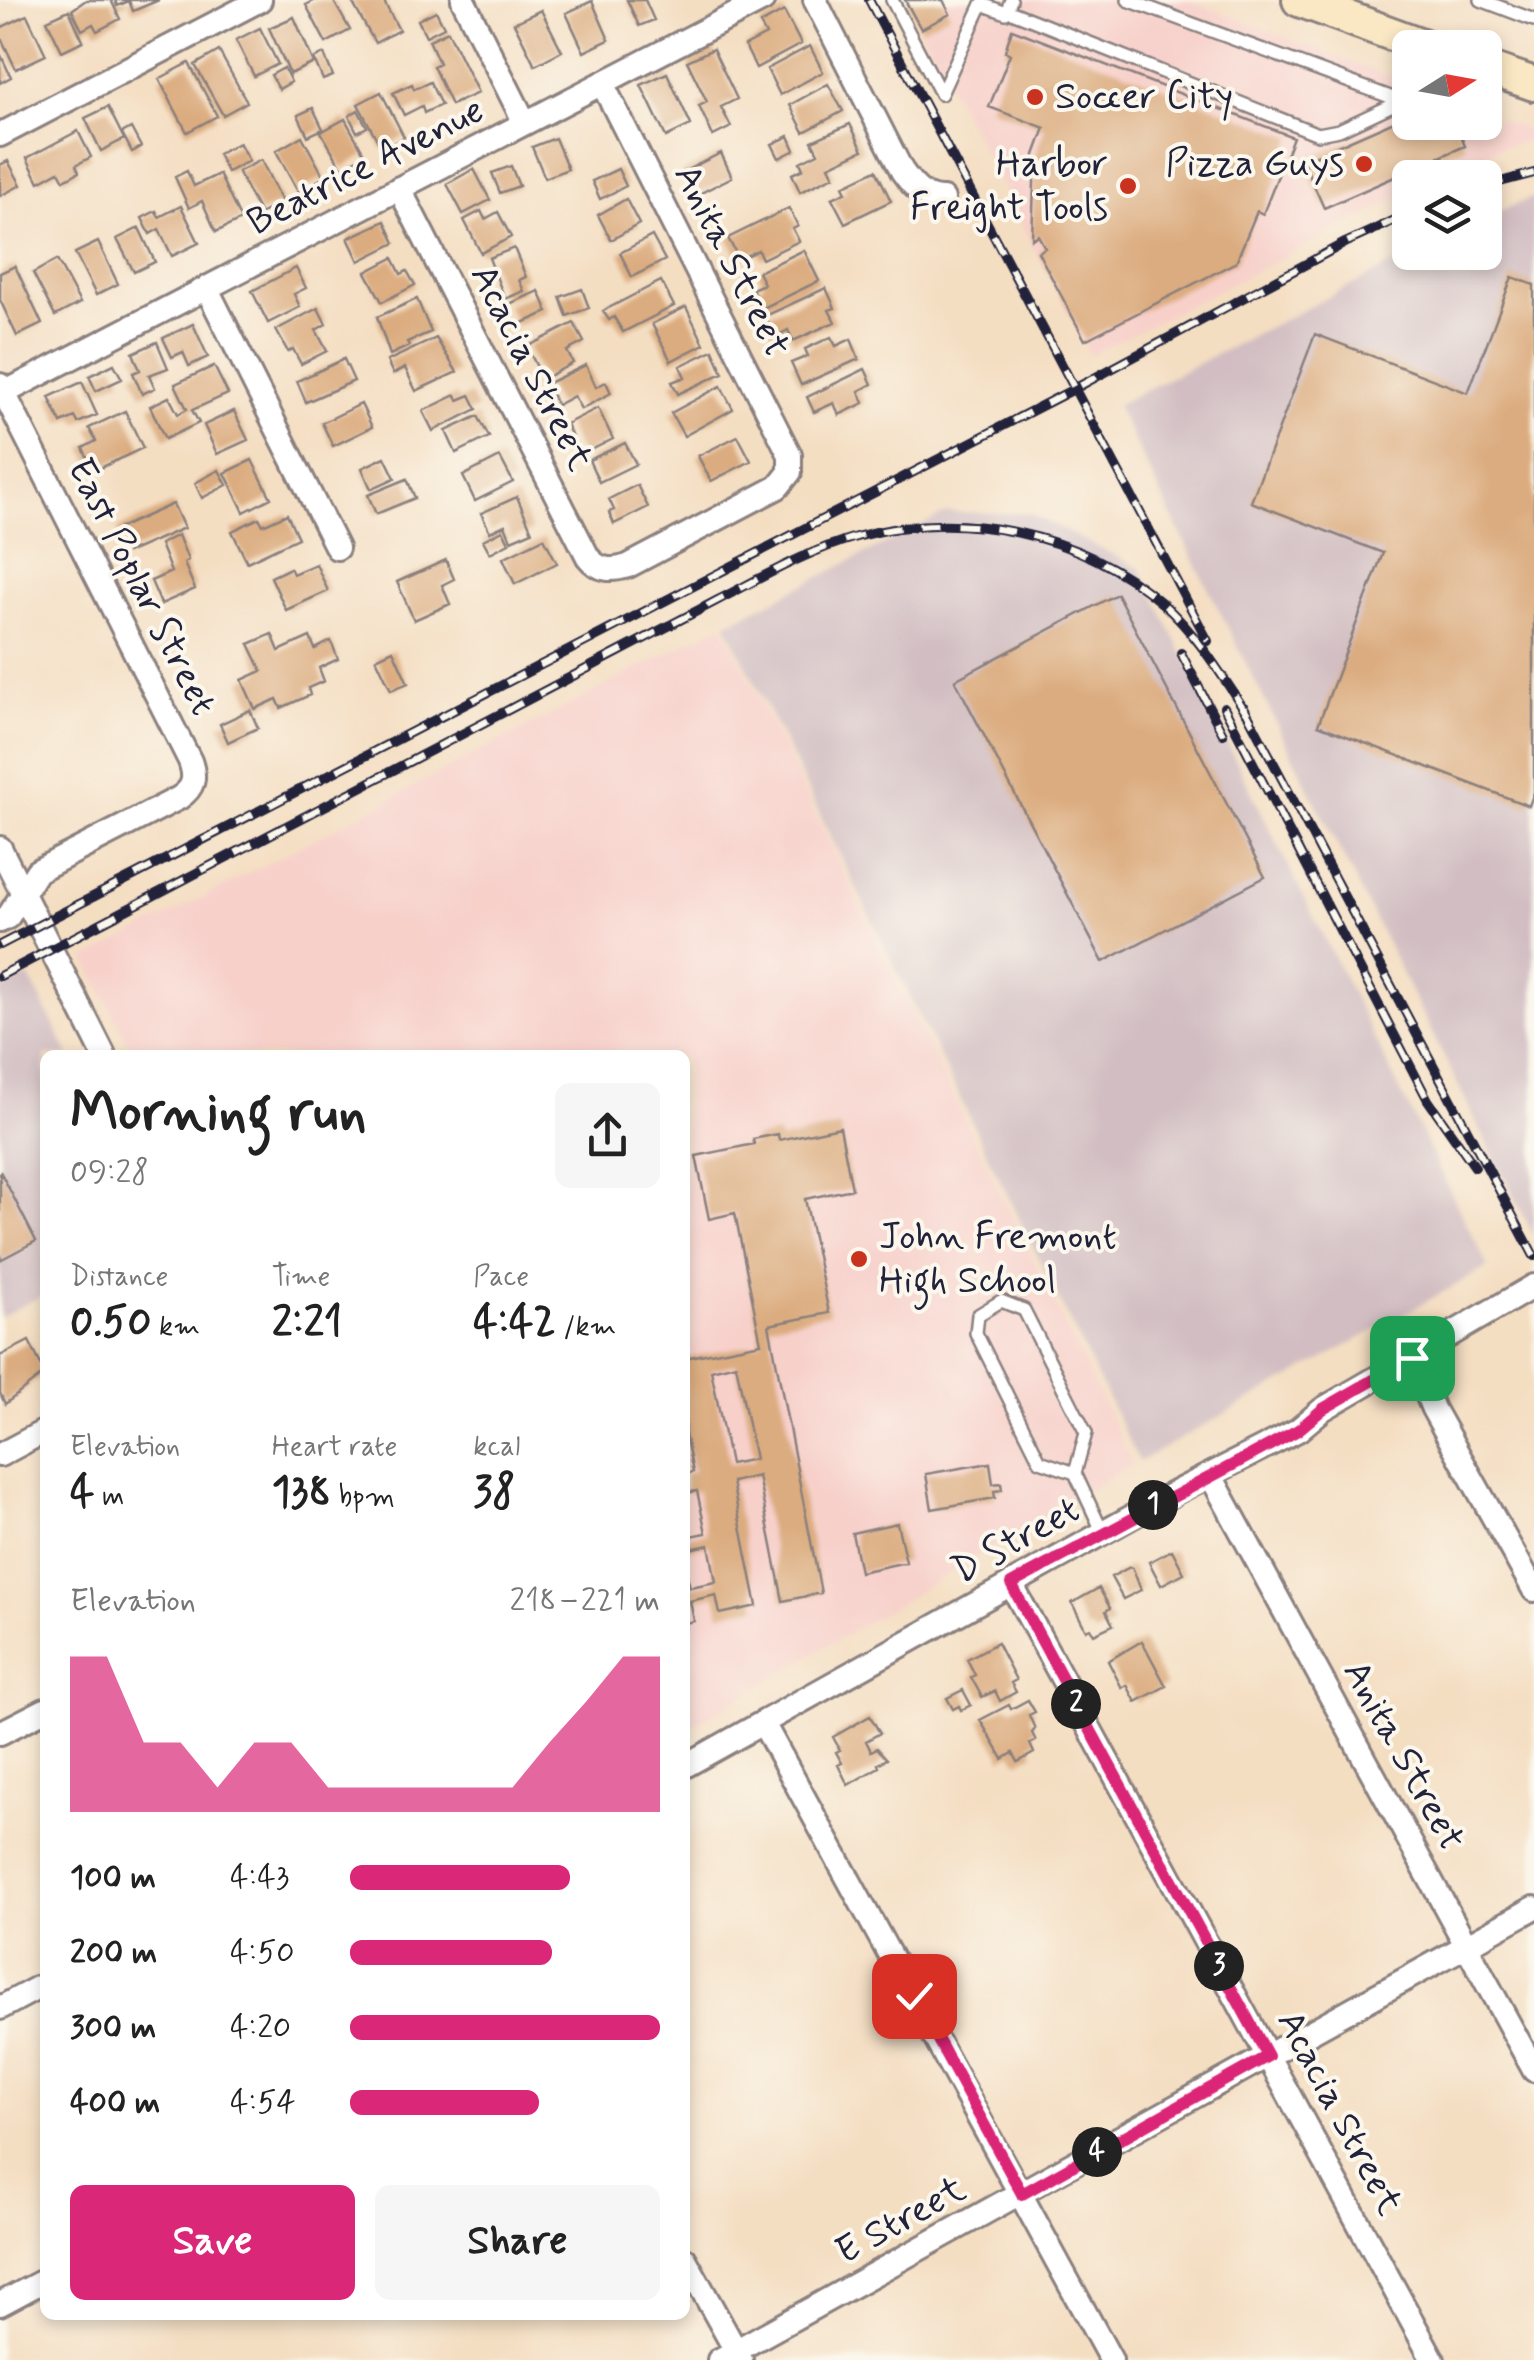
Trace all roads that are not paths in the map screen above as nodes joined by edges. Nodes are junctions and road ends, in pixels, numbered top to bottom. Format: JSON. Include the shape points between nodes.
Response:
{"nodes":[{"id":1,"x":260,"y":0,"type":"edge"},
{"id":2,"x":464,"y":0,"type":"edge"},
{"id":3,"x":763,"y":0,"type":"edge"},
{"id":4,"x":815,"y":0,"type":"edge"},
{"id":5,"x":892,"y":0,"type":"edge"},
{"id":6,"x":1128,"y":0,"type":"edge"},
{"id":7,"x":1300,"y":0,"type":"edge"},
{"id":8,"x":1481,"y":0,"type":"edge"},
{"id":9,"x":1009,"y":5,"type":"edge"},
{"id":10,"x":1534,"y":20,"type":"edge"},
{"id":11,"x":1392,"y":34,"type":"edge"},
{"id":12,"x":1502,"y":73,"type":"edge"},
{"id":13,"x":602,"y":83,"type":"junction"},
{"id":14,"x":1534,"y":84,"type":"edge"},
{"id":15,"x":1392,"y":98,"type":"edge"},
{"id":16,"x":1392,"y":105,"type":"edge"},
{"id":17,"x":526,"y":123,"type":"junction"},
{"id":18,"x":0,"y":135,"type":"edge"},
{"id":19,"x":399,"y":188,"type":"junction"},
{"id":20,"x":943,"y":199,"type":"dead end"},
{"id":21,"x":207,"y":289,"type":"junction"},
{"id":22,"x":1,"y":391,"type":"edge"},
{"id":23,"x":337,"y":548,"type":"dead end"},
{"id":24,"x":609,"y":570,"type":"joint"},
{"id":25,"x":0,"y":848,"type":"edge"},
{"id":26,"x":22,"y":894,"type":"junction"},
{"id":27,"x":0,"y":922,"type":"edge"},
{"id":28,"x":95,"y":1050,"type":"edge"},
{"id":29,"x":1534,"y":1286,"type":"edge"},
{"id":30,"x":1412,"y":1358,"type":"junction"},
{"id":31,"x":40,"y":1434,"type":"edge"},
{"id":32,"x":0,"y":1455,"type":"edge"},
{"id":33,"x":1074,"y":1472,"type":"junction"},
{"id":34,"x":1211,"y":1476,"type":"junction"},
{"id":35,"x":1102,"y":1533,"type":"junction"},
{"id":36,"x":1011,"y":1584,"type":"junction"},
{"id":37,"x":1534,"y":1590,"type":"edge"},
{"id":38,"x":40,"y":1713,"type":"edge"},
{"id":39,"x":763,"y":1723,"type":"junction"},
{"id":40,"x":0,"y":1734,"type":"edge"},
{"id":41,"x":690,"y":1763,"type":"edge"},
{"id":42,"x":1534,"y":1908,"type":"edge"},
{"id":43,"x":1466,"y":1945,"type":"junction"},
{"id":44,"x":40,"y":1987,"type":"edge"},
{"id":45,"x":0,"y":2008,"type":"edge"},
{"id":46,"x":1268,"y":2056,"type":"junction"},
{"id":47,"x":1534,"y":2070,"type":"edge"},
{"id":48,"x":1022,"y":2194,"type":"junction"},
{"id":49,"x":690,"y":2269,"type":"edge"},
{"id":50,"x":40,"y":2283,"type":"edge"},
{"id":51,"x":0,"y":2304,"type":"edge"},
{"id":52,"x":732,"y":2357,"type":"edge"},
{"id":53,"x":1111,"y":2360,"type":"edge"},
{"id":54,"x":1432,"y":2360,"type":"edge"}],
"edges":[{"from":1,"to":18,"type":"street"},
{"from":2,"to":17,"type":"street"},
{"from":3,"to":13,"type":"street","name":"Beatrice Avenue"},
{"from":4,"to":20,"type":"street","via":[[902,171],[921,192]]},
{"from":5,"to":9,"type":"lane","via":[[941,94],[982,4],[1006,13]]},
{"from":6,"to":15,"type":"lane"},
{"from":7,"to":11,"type":"main road"},
{"from":8,"to":10,"type":"lane"},
{"from":9,"to":16,"type":"lane","via":[[1318,134]]},
{"from":12,"to":14,"type":"main road"},
{"from":13,"to":17,"type":"street","name":"Beatrice Avenue"},
{"from":13,"to":24,"type":"street","name":"Anita Street","via":[[790,455],[790,472],[778,487]]},
{"from":17,"to":19,"type":"street","name":"Beatrice Avenue"},
{"from":19,"to":21,"type":"street","name":"Beatrice Avenue"},
{"from":19,"to":24,"type":"street","name":"Acacia Street","via":[[588,557]]},
{"from":21,"to":22,"type":"street","name":"Beatrice Avenue"},
{"from":21,"to":23,"type":"street"},
{"from":22,"to":26,"type":"street","name":"East Poplar Street","via":[[194,778],[189,791],[37,871]]},
{"from":25,"to":26,"type":"street"},
{"from":26,"to":27,"type":"street"},
{"from":26,"to":28,"type":"street"},
{"from":29,"to":30,"type":"street","name":"D Street"},
{"from":30,"to":34,"type":"street","name":"D Street"},
{"from":30,"to":37,"type":"street"},
{"from":31,"to":32,"type":"street"},
{"from":33,"to":33,"type":"lane","via":[[1086,1433],[1024,1310],[1002,1301],[978,1315],[976,1333],[1040,1461]]},
{"from":33,"to":35,"type":"lane"},
{"from":34,"to":35,"type":"street","name":"D Street"},
{"from":34,"to":43,"type":"street","name":"Anita Street"},
{"from":35,"to":36,"type":"street","name":"D Street"},
{"from":36,"to":39,"type":"street","name":"D Street"},
{"from":36,"to":46,"type":"street","name":"Acacia Street"},
{"from":38,"to":40,"type":"street"},
{"from":39,"to":41,"type":"street","name":"D Street"},
{"from":39,"to":48,"type":"street"},
{"from":42,"to":43,"type":"street","name":"E Street"},
{"from":43,"to":46,"type":"street","name":"E Street"},
{"from":43,"to":47,"type":"street","name":"Anita Street"},
{"from":44,"to":45,"type":"street"},
{"from":46,"to":48,"type":"street","name":"E Street"},
{"from":46,"to":54,"type":"street","name":"Acacia Street"},
{"from":48,"to":52,"type":"street","name":"E Street"},
{"from":48,"to":53,"type":"street"},
{"from":49,"to":52,"type":"street"},
{"from":50,"to":51,"type":"street"}]}
